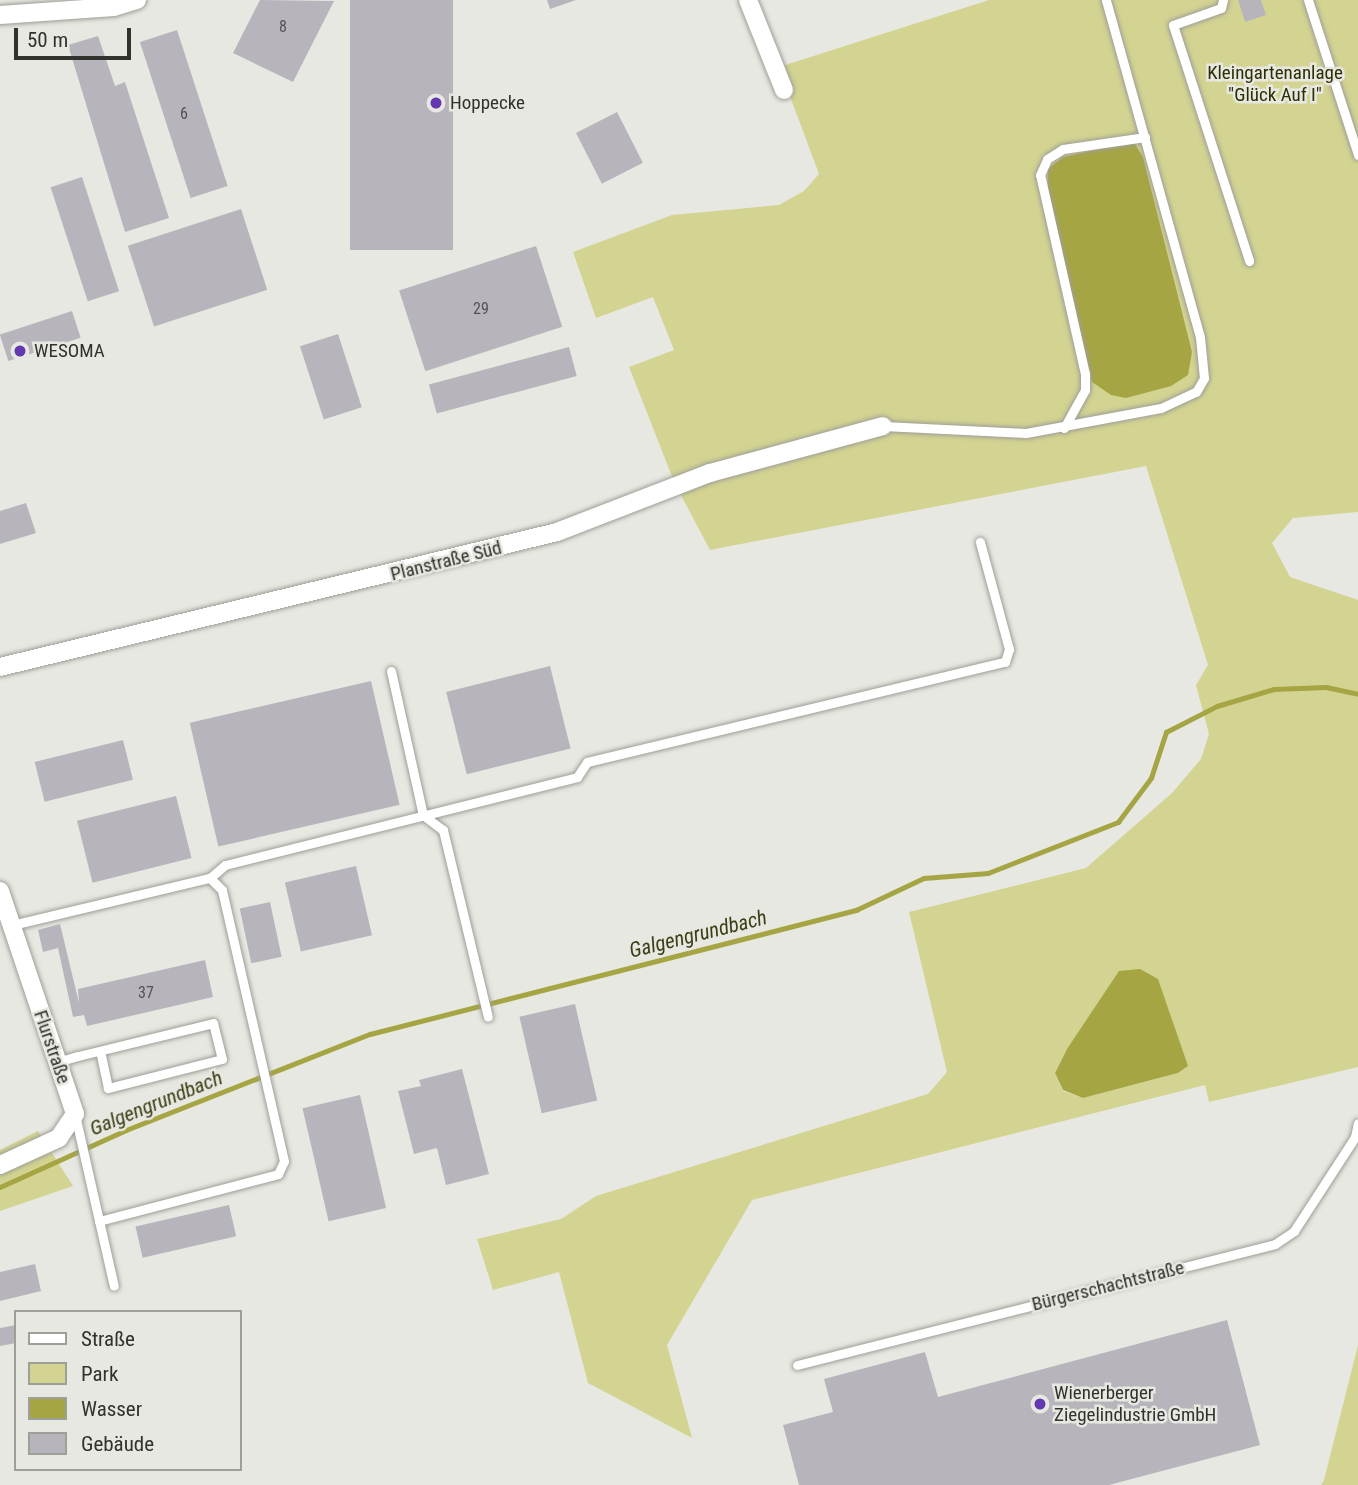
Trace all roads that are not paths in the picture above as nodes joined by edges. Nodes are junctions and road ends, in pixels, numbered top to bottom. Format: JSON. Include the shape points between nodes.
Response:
{"nodes":[{"id":1,"x":137,"y":0,"type":"edge"},
{"id":2,"x":748,"y":0,"type":"edge"},
{"id":3,"x":1105,"y":0,"type":"edge"},
{"id":4,"x":1223,"y":0,"type":"edge"},
{"id":5,"x":1308,"y":0,"type":"edge"},
{"id":6,"x":0,"y":15,"type":"edge"},
{"id":7,"x":784,"y":90,"type":"dead end"},
{"id":8,"x":1145,"y":137,"type":"junction"},
{"id":9,"x":1358,"y":155,"type":"edge"},
{"id":10,"x":1249,"y":261,"type":"dead end"},
{"id":11,"x":883,"y":426,"type":"joint"},
{"id":12,"x":1064,"y":428,"type":"junction"},
{"id":13,"x":980,"y":541,"type":"dead end"},
{"id":14,"x":0,"y":667,"type":"edge"},
{"id":15,"x":391,"y":671,"type":"dead end"},
{"id":16,"x":423,"y":816,"type":"junction"},
{"id":17,"x":210,"y":878,"type":"junction"},
{"id":18,"x":0,"y":891,"type":"edge"},
{"id":19,"x":12,"y":925,"type":"junction"},
{"id":20,"x":488,"y":1017,"type":"dead end"},
{"id":21,"x":100,"y":1051,"type":"junction"},
{"id":22,"x":57,"y":1062,"type":"junction"},
{"id":23,"x":75,"y":1114,"type":"junction"},
{"id":24,"x":1358,"y":1123,"type":"edge"},
{"id":25,"x":0,"y":1165,"type":"edge"},
{"id":26,"x":99,"y":1221,"type":"junction"},
{"id":27,"x":114,"y":1286,"type":"dead end"},
{"id":28,"x":797,"y":1366,"type":"dead end"}],
"edges":[{"from":1,"to":6,"type":"street","via":[[114,7]]},
{"from":2,"to":7,"type":"street"},
{"from":3,"to":8,"type":"lane"},
{"from":4,"to":10,"type":"lane","via":[[1221,8],[1173,24]]},
{"from":5,"to":9,"type":"lane"},
{"from":8,"to":12,"type":"lane","via":[[1063,149],[1047,159],[1040,175],[1085,374],[1085,390]]},
{"from":8,"to":12,"type":"lane","via":[[1199,337],[1204,378],[1182,401]]},
{"from":11,"to":12,"type":"lane","via":[[1026,433]]},
{"from":11,"to":14,"type":"street","name":"Planstraße Süd","via":[[710,473],[557,532]]},
{"from":13,"to":16,"type":"lane","via":[[1009,649],[1005,662],[587,762],[577,777]]},
{"from":15,"to":16,"type":"lane"},
{"from":16,"to":17,"type":"lane","via":[[225,865]]},
{"from":16,"to":20,"type":"lane","via":[[443,830]]},
{"from":17,"to":19,"type":"lane"},
{"from":17,"to":26,"type":"lane","via":[[222,890],[284,1161],[278,1174]]},
{"from":18,"to":19,"type":"street","name":"Flurstraße"},
{"from":19,"to":22,"type":"street","name":"Flurstraße"},
{"from":21,"to":21,"type":"lane","via":[[213,1023],[222,1059],[108,1088]]},
{"from":21,"to":22,"type":"lane"},
{"from":22,"to":23,"type":"street","name":"Flurstraße"},
{"from":23,"to":25,"type":"street","via":[[59,1138]]},
{"from":23,"to":26,"type":"lane"},
{"from":24,"to":28,"type":"lane","name":"Bürgerschachtstraße","via":[[1355,1137],[1294,1231],[1275,1244]]},
{"from":26,"to":27,"type":"lane"}]}
